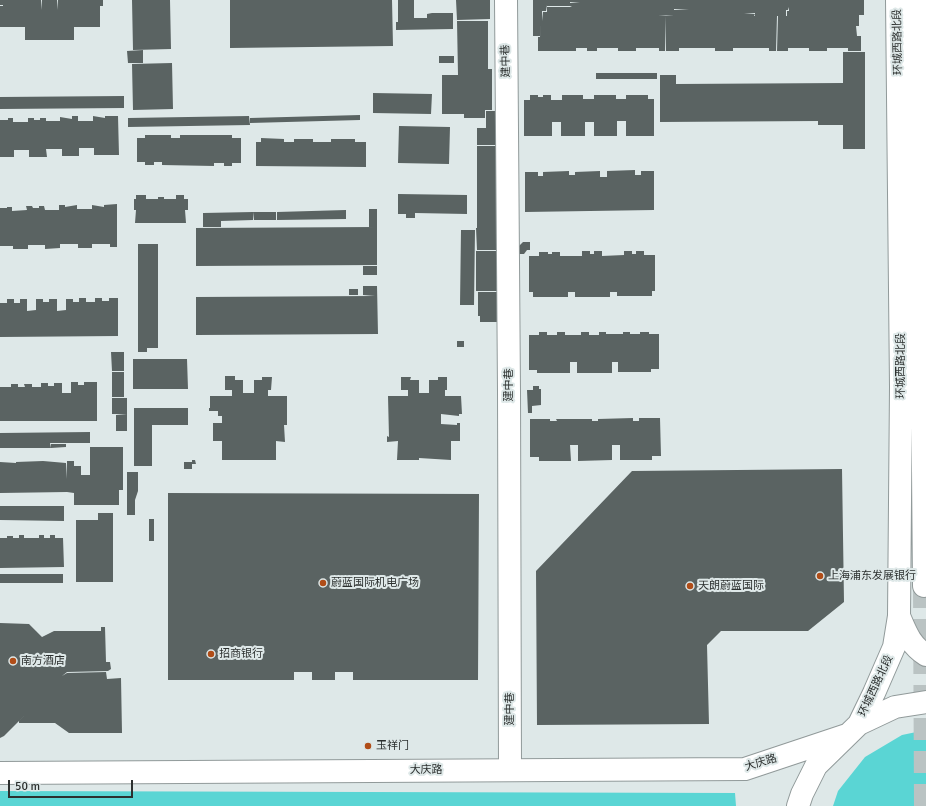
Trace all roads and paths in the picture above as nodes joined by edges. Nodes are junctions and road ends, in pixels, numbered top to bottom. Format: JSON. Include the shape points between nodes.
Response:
{"nodes":[{"id":1,"x":506,"y":0,"type":"edge"},
{"id":2,"x":897,"y":0,"type":"edge"},
{"id":3,"x":919,"y":0,"type":"edge"},
{"id":4,"x":924,"y":586,"type":"dead end"},
{"id":5,"x":899,"y":616,"type":"junction"},
{"id":6,"x":926,"y":655,"type":"edge"},
{"id":7,"x":926,"y":702,"type":"edge"},
{"id":8,"x":853,"y":729,"type":"junction"},
{"id":9,"x":510,"y":770,"type":"junction"},
{"id":10,"x":0,"y":773,"type":"edge"},
{"id":11,"x":798,"y":806,"type":"edge"}],
"edges":[{"from":1,"to":9,"type":"main road","name":"建中巷"},
{"from":2,"to":5,"type":"main road","name":"环城西路北段","via":[[901,379]]},
{"from":3,"to":4,"type":"main road","name":"环城西路北段"},
{"from":5,"to":6,"type":"main road","via":[[908,636],[917,649]]},
{"from":5,"to":8,"type":"main road","name":"环城西路北段","via":[[894,647],[874,693]]},
{"from":7,"to":8,"type":"main road","via":[[894,707]]},
{"from":8,"to":9,"type":"main road","name":"大庆路","via":[[745,769]]},
{"from":8,"to":11,"type":"main road","via":[[816,766]]},
{"from":9,"to":10,"type":"main road","name":"大庆路"}]}
